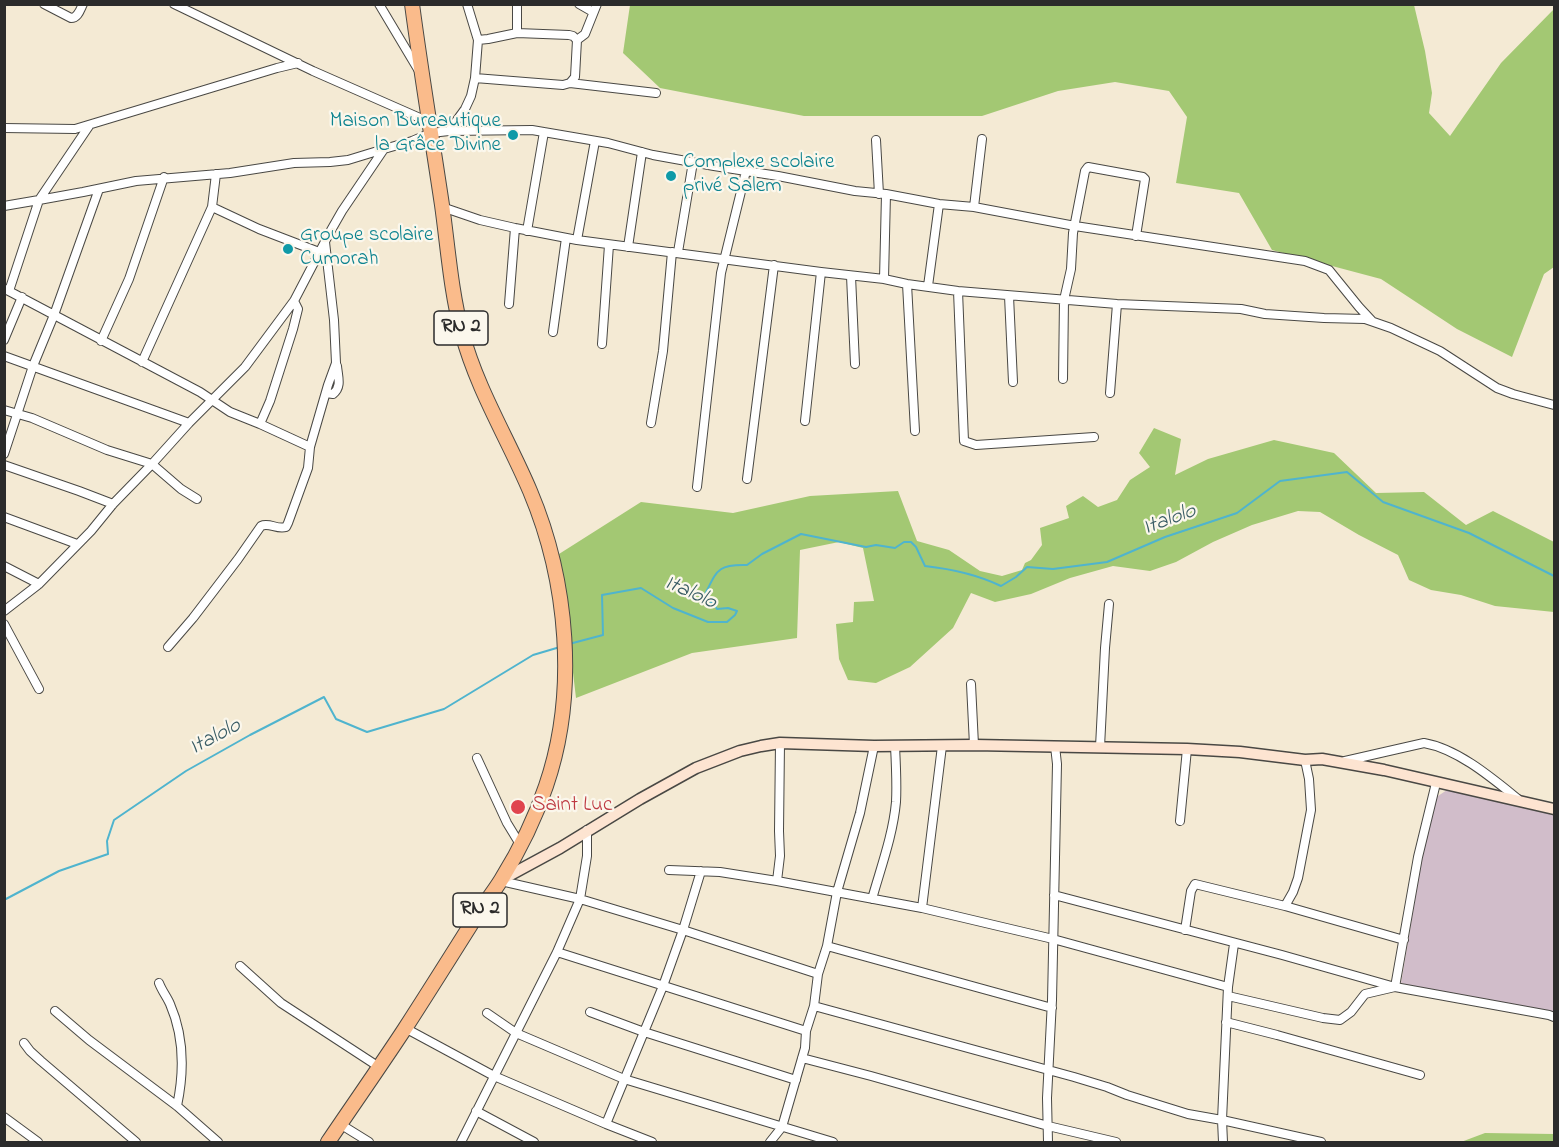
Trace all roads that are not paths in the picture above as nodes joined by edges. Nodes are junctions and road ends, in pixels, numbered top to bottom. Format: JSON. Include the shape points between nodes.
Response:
{"nodes":[{"id":1,"x":44,"y":4,"type":"edge"},
{"id":2,"x":83,"y":4,"type":"edge"},
{"id":3,"x":174,"y":4,"type":"edge"},
{"id":4,"x":379,"y":4,"type":"edge"},
{"id":5,"x":412,"y":4,"type":"edge"},
{"id":6,"x":467,"y":4,"type":"edge"},
{"id":7,"x":517,"y":4,"type":"edge"},
{"id":8,"x":579,"y":4,"type":"edge"},
{"id":9,"x":595,"y":8,"type":"edge"},
{"id":10,"x":517,"y":33,"type":"junction"},
{"id":11,"x":478,"y":40,"type":"junction"},
{"id":12,"x":577,"y":40,"type":"junction"},
{"id":13,"x":298,"y":63,"type":"junction"},
{"id":14,"x":422,"y":78,"type":"junction"},
{"id":15,"x":475,"y":78,"type":"junction"},
{"id":16,"x":570,"y":83,"type":"junction"},
{"id":17,"x":656,"y":93,"type":"dead end"},
{"id":18,"x":90,"y":126,"type":"junction"},
{"id":19,"x":430,"y":127,"type":"junction"},
{"id":20,"x":4,"y":128,"type":"edge"},
{"id":21,"x":449,"y":130,"type":"junction"},
{"id":22,"x":544,"y":132,"type":"junction"},
{"id":23,"x":982,"y":139,"type":"dead end"},
{"id":24,"x":876,"y":140,"type":"dead end"},
{"id":25,"x":595,"y":141,"type":"junction"},
{"id":26,"x":384,"y":149,"type":"junction"},
{"id":27,"x":642,"y":152,"type":"junction"},
{"id":28,"x":693,"y":162,"type":"junction"},
{"id":29,"x":746,"y":171,"type":"junction"},
{"id":30,"x":216,"y":174,"type":"junction"},
{"id":31,"x":164,"y":177,"type":"junction"},
{"id":32,"x":99,"y":189,"type":"junction"},
{"id":33,"x":882,"y":194,"type":"junction"},
{"id":34,"x":39,"y":200,"type":"junction"},
{"id":35,"x":939,"y":204,"type":"junction"},
{"id":36,"x":4,"y":206,"type":"edge"},
{"id":37,"x":212,"y":207,"type":"junction"},
{"id":38,"x":442,"y":207,"type":"junction"},
{"id":39,"x":974,"y":207,"type":"junction"},
{"id":40,"x":1074,"y":226,"type":"junction"},
{"id":41,"x":515,"y":228,"type":"junction"},
{"id":42,"x":527,"y":231,"type":"junction"},
{"id":43,"x":1136,"y":236,"type":"junction"},
{"id":44,"x":566,"y":238,"type":"junction"},
{"id":45,"x":325,"y":240,"type":"junction"},
{"id":46,"x":577,"y":240,"type":"junction"},
{"id":47,"x":609,"y":245,"type":"junction"},
{"id":48,"x":628,"y":247,"type":"junction"},
{"id":49,"x":319,"y":252,"type":"junction"},
{"id":50,"x":675,"y":252,"type":"junction"},
{"id":51,"x":724,"y":258,"type":"junction"},
{"id":52,"x":774,"y":265,"type":"junction"},
{"id":53,"x":821,"y":272,"type":"junction"},
{"id":54,"x":851,"y":276,"type":"junction"},
{"id":55,"x":884,"y":279,"type":"junction"},
{"id":56,"x":907,"y":284,"type":"junction"},
{"id":57,"x":928,"y":286,"type":"junction"},
{"id":58,"x":7,"y":290,"type":"edge"},
{"id":59,"x":958,"y":291,"type":"junction"},
{"id":60,"x":1009,"y":296,"type":"junction"},
{"id":61,"x":22,"y":297,"type":"junction"},
{"id":62,"x":1064,"y":300,"type":"junction"},
{"id":63,"x":294,"y":301,"type":"junction"},
{"id":64,"x":509,"y":304,"type":"dead end"},
{"id":65,"x":1117,"y":304,"type":"junction"},
{"id":66,"x":54,"y":315,"type":"junction"},
{"id":67,"x":1372,"y":321,"type":"junction"},
{"id":68,"x":553,"y":332,"type":"dead end"},
{"id":69,"x":4,"y":340,"type":"edge"},
{"id":70,"x":101,"y":341,"type":"junction"},
{"id":71,"x":602,"y":344,"type":"dead end"},
{"id":72,"x":4,"y":356,"type":"edge"},
{"id":73,"x":142,"y":362,"type":"junction"},
{"id":74,"x":855,"y":364,"type":"dead end"},
{"id":75,"x":33,"y":366,"type":"junction"},
{"id":76,"x":1063,"y":379,"type":"dead end"},
{"id":77,"x":1013,"y":382,"type":"dead end"},
{"id":78,"x":1110,"y":393,"type":"dead end"},
{"id":79,"x":211,"y":400,"type":"junction"},
{"id":80,"x":1554,"y":405,"type":"edge"},
{"id":81,"x":4,"y":410,"type":"edge"},
{"id":82,"x":18,"y":414,"type":"junction"},
{"id":83,"x":805,"y":421,"type":"dead end"},
{"id":84,"x":189,"y":423,"type":"junction"},
{"id":85,"x":651,"y":423,"type":"dead end"},
{"id":86,"x":260,"y":424,"type":"junction"},
{"id":87,"x":915,"y":431,"type":"dead end"},
{"id":88,"x":1094,"y":437,"type":"dead end"},
{"id":89,"x":310,"y":447,"type":"junction"},
{"id":90,"x":4,"y":454,"type":"edge"},
{"id":91,"x":152,"y":464,"type":"junction"},
{"id":92,"x":4,"y":465,"type":"edge"},
{"id":93,"x":747,"y":479,"type":"dead end"},
{"id":94,"x":697,"y":487,"type":"dead end"},
{"id":95,"x":197,"y":500,"type":"dead end"},
{"id":96,"x":113,"y":504,"type":"junction"},
{"id":97,"x":4,"y":517,"type":"edge"},
{"id":98,"x":77,"y":544,"type":"junction"},
{"id":99,"x":4,"y":566,"type":"edge"},
{"id":100,"x":39,"y":584,"type":"junction"},
{"id":101,"x":1109,"y":604,"type":"dead end"},
{"id":102,"x":4,"y":611,"type":"edge"},
{"id":103,"x":4,"y":624,"type":"edge"},
{"id":104,"x":168,"y":646,"type":"dead end"},
{"id":105,"x":971,"y":684,"type":"dead end"},
{"id":106,"x":39,"y":689,"type":"dead end"},
{"id":107,"x":780,"y":743,"type":"junction"},
{"id":108,"x":974,"y":745,"type":"junction"},
{"id":109,"x":874,"y":746,"type":"junction"},
{"id":110,"x":895,"y":746,"type":"junction"},
{"id":111,"x":942,"y":746,"type":"junction"},
{"id":112,"x":1055,"y":746,"type":"junction"},
{"id":113,"x":1100,"y":747,"type":"junction"},
{"id":114,"x":1187,"y":749,"type":"junction"},
{"id":115,"x":477,"y":758,"type":"dead end"},
{"id":116,"x":1305,"y":760,"type":"junction"},
{"id":117,"x":1341,"y":762,"type":"junction"},
{"id":118,"x":1436,"y":783,"type":"junction"},
{"id":119,"x":1522,"y":802,"type":"junction"},
{"id":120,"x":1554,"y":809,"type":"edge"},
{"id":121,"x":1180,"y":821,"type":"dead end"},
{"id":122,"x":587,"y":830,"type":"junction"},
{"id":123,"x":521,"y":846,"type":"junction"},
{"id":124,"x":669,"y":870,"type":"dead end"},
{"id":125,"x":701,"y":871,"type":"junction"},
{"id":126,"x":501,"y":880,"type":"junction"},
{"id":127,"x":777,"y":881,"type":"junction"},
{"id":128,"x":837,"y":892,"type":"junction"},
{"id":129,"x":1054,"y":895,"type":"junction"},
{"id":130,"x":580,"y":899,"type":"junction"},
{"id":131,"x":872,"y":899,"type":"junction"},
{"id":132,"x":1285,"y":906,"type":"junction"},
{"id":133,"x":922,"y":908,"type":"junction"},
{"id":134,"x":683,"y":930,"type":"junction"},
{"id":135,"x":1185,"y":930,"type":"junction"},
{"id":136,"x":1053,"y":939,"type":"junction"},
{"id":137,"x":1404,"y":940,"type":"junction"},
{"id":138,"x":1234,"y":944,"type":"junction"},
{"id":139,"x":827,"y":946,"type":"junction"},
{"id":140,"x":557,"y":952,"type":"junction"},
{"id":141,"x":240,"y":966,"type":"dead end"},
{"id":142,"x":818,"y":974,"type":"junction"},
{"id":143,"x":159,"y":983,"type":"dead end"},
{"id":144,"x":663,"y":986,"type":"junction"},
{"id":145,"x":1395,"y":987,"type":"junction"},
{"id":146,"x":1228,"y":991,"type":"junction"},
{"id":147,"x":814,"y":1005,"type":"junction"},
{"id":148,"x":1052,"y":1008,"type":"junction"},
{"id":149,"x":55,"y":1011,"type":"dead end"},
{"id":150,"x":590,"y":1012,"type":"dead end"},
{"id":151,"x":487,"y":1013,"type":"dead end"},
{"id":152,"x":1554,"y":1017,"type":"edge"},
{"id":153,"x":1226,"y":1022,"type":"junction"},
{"id":154,"x":405,"y":1028,"type":"junction"},
{"id":155,"x":806,"y":1031,"type":"junction"},
{"id":156,"x":644,"y":1032,"type":"junction"},
{"id":157,"x":516,"y":1033,"type":"junction"},
{"id":158,"x":24,"y":1043,"type":"dead end"},
{"id":159,"x":802,"y":1058,"type":"junction"},
{"id":160,"x":379,"y":1067,"type":"junction"},
{"id":161,"x":1048,"y":1070,"type":"junction"},
{"id":162,"x":1420,"y":1075,"type":"dead end"},
{"id":163,"x":494,"y":1076,"type":"junction"},
{"id":164,"x":624,"y":1079,"type":"junction"},
{"id":165,"x":796,"y":1080,"type":"junction"},
{"id":166,"x":177,"y":1106,"type":"junction"},
{"id":167,"x":476,"y":1111,"type":"junction"},
{"id":168,"x":4,"y":1117,"type":"edge"},
{"id":169,"x":1222,"y":1120,"type":"junction"},
{"id":170,"x":340,"y":1124,"type":"junction"},
{"id":171,"x":606,"y":1124,"type":"junction"},
{"id":172,"x":782,"y":1126,"type":"junction"},
{"id":173,"x":1048,"y":1126,"type":"junction"},
{"id":174,"x":38,"y":1143,"type":"edge"},
{"id":175,"x":136,"y":1143,"type":"edge"},
{"id":176,"x":218,"y":1143,"type":"edge"},
{"id":177,"x":328,"y":1143,"type":"edge"},
{"id":178,"x":369,"y":1143,"type":"edge"},
{"id":179,"x":460,"y":1143,"type":"edge"},
{"id":180,"x":534,"y":1143,"type":"edge"},
{"id":181,"x":652,"y":1143,"type":"edge"},
{"id":182,"x":770,"y":1143,"type":"edge"},
{"id":183,"x":833,"y":1143,"type":"edge"},
{"id":184,"x":1048,"y":1143,"type":"edge"},
{"id":185,"x":1116,"y":1143,"type":"edge"},
{"id":186,"x":1223,"y":1143,"type":"edge"},
{"id":187,"x":1321,"y":1143,"type":"edge"}],
"edges":[{"from":1,"to":2,"type":"street","via":[[71,18],[77,16]]},
{"from":3,"to":13,"type":"street"},
{"from":4,"to":14,"type":"street"},
{"from":5,"to":14,"type":"highway","number":"RN 2"},
{"from":6,"to":11,"type":"street"},
{"from":7,"to":10,"type":"street"},
{"from":8,"to":9,"type":"street"},
{"from":9,"to":12,"type":"street","via":[[585,34]]},
{"from":10,"to":11,"type":"street"},
{"from":10,"to":12,"type":"street","via":[[569,35]]},
{"from":11,"to":15,"type":"street"},
{"from":12,"to":16,"type":"street","via":[[575,77]]},
{"from":13,"to":18,"type":"street"},
{"from":13,"to":19,"type":"street"},
{"from":14,"to":19,"type":"highway","number":"RN 2"},
{"from":15,"to":16,"type":"street","via":[[562,86]]},
{"from":15,"to":21,"type":"street","via":[[465,109]]},
{"from":16,"to":17,"type":"street"},
{"from":18,"to":20,"type":"street","via":[[65,130]]},
{"from":18,"to":34,"type":"street"},
{"from":19,"to":21,"type":"street"},
{"from":19,"to":26,"type":"street","via":[[412,141]]},
{"from":19,"to":38,"type":"highway","number":"RN 2"},
{"from":21,"to":22,"type":"street"},
{"from":22,"to":25,"type":"street"},
{"from":22,"to":42,"type":"street"},
{"from":23,"to":39,"type":"street"},
{"from":24,"to":33,"type":"street"},
{"from":25,"to":27,"type":"street"},
{"from":25,"to":46,"type":"street"},
{"from":26,"to":30,"type":"street","via":[[348,160]]},
{"from":26,"to":45,"type":"street"},
{"from":27,"to":28,"type":"street"},
{"from":27,"to":48,"type":"street"},
{"from":28,"to":29,"type":"street"},
{"from":28,"to":50,"type":"street"},
{"from":29,"to":33,"type":"street"},
{"from":29,"to":51,"type":"street"},
{"from":30,"to":31,"type":"street"},
{"from":30,"to":37,"type":"street"},
{"from":31,"to":32,"type":"street"},
{"from":31,"to":70,"type":"street","via":[[129,279]]},
{"from":32,"to":34,"type":"street"},
{"from":32,"to":66,"type":"street"},
{"from":33,"to":35,"type":"street"},
{"from":33,"to":55,"type":"street"},
{"from":34,"to":36,"type":"street"},
{"from":34,"to":58,"type":"street"},
{"from":35,"to":39,"type":"street"},
{"from":35,"to":57,"type":"street"},
{"from":37,"to":49,"type":"street"},
{"from":37,"to":73,"type":"street"},
{"from":38,"to":41,"type":"street"},
{"from":38,"to":123,"type":"highway","number":"RN 2","via":[[462,331],[477,376],[541,518],[555,570],[564,637],[562,722],[554,763]]},
{"from":39,"to":40,"type":"street"},
{"from":40,"to":43,"type":"street"},
{"from":40,"to":43,"type":"street","via":[[1088,167],[1145,179]]},
{"from":40,"to":62,"type":"street"},
{"from":41,"to":42,"type":"street"},
{"from":41,"to":64,"type":"street"},
{"from":42,"to":44,"type":"street"},
{"from":43,"to":67,"type":"street","via":[[1305,261],[1329,270]]},
{"from":44,"to":46,"type":"street"},
{"from":44,"to":68,"type":"street"},
{"from":45,"to":49,"type":"street"},
{"from":45,"to":89,"type":"street","via":[[336,363]]},
{"from":46,"to":47,"type":"street"},
{"from":47,"to":48,"type":"street"},
{"from":47,"to":71,"type":"street"},
{"from":48,"to":50,"type":"street"},
{"from":49,"to":63,"type":"street"},
{"from":50,"to":51,"type":"street"},
{"from":50,"to":85,"type":"street"},
{"from":51,"to":52,"type":"street"},
{"from":51,"to":94,"type":"street"},
{"from":52,"to":53,"type":"street"},
{"from":52,"to":93,"type":"street"},
{"from":53,"to":54,"type":"street"},
{"from":53,"to":83,"type":"street"},
{"from":54,"to":55,"type":"street"},
{"from":54,"to":74,"type":"street"},
{"from":55,"to":56,"type":"street"},
{"from":56,"to":57,"type":"street"},
{"from":56,"to":87,"type":"street"},
{"from":57,"to":59,"type":"street"},
{"from":58,"to":61,"type":"street"},
{"from":59,"to":60,"type":"street"},
{"from":59,"to":88,"type":"street","via":[[964,441],[976,445]]},
{"from":60,"to":62,"type":"street"},
{"from":60,"to":77,"type":"street"},
{"from":61,"to":66,"type":"street"},
{"from":61,"to":69,"type":"street"},
{"from":62,"to":65,"type":"street"},
{"from":62,"to":76,"type":"street"},
{"from":63,"to":79,"type":"street","via":[[245,367]]},
{"from":63,"to":86,"type":"street","via":[[298,309],[293,329]]},
{"from":65,"to":67,"type":"street","via":[[1241,309]]},
{"from":65,"to":78,"type":"street"},
{"from":66,"to":70,"type":"street"},
{"from":66,"to":75,"type":"street"},
{"from":67,"to":80,"type":"street","via":[[1440,351],[1497,388]]},
{"from":70,"to":73,"type":"street"},
{"from":72,"to":75,"type":"street"},
{"from":73,"to":79,"type":"street"},
{"from":75,"to":82,"type":"street"},
{"from":75,"to":84,"type":"street"},
{"from":79,"to":84,"type":"street"},
{"from":79,"to":86,"type":"street"},
{"from":81,"to":82,"type":"street"},
{"from":82,"to":90,"type":"street"},
{"from":82,"to":91,"type":"street"},
{"from":84,"to":91,"type":"street"},
{"from":86,"to":89,"type":"street"},
{"from":89,"to":104,"type":"street","via":[[308,468],[286,527],[261,526]]},
{"from":91,"to":95,"type":"street"},
{"from":91,"to":96,"type":"street"},
{"from":92,"to":96,"type":"street"},
{"from":96,"to":98,"type":"street"},
{"from":97,"to":98,"type":"street"},
{"from":98,"to":100,"type":"street"},
{"from":99,"to":100,"type":"street"},
{"from":100,"to":102,"type":"street"},
{"from":101,"to":113,"type":"street"},
{"from":103,"to":106,"type":"street"},
{"from":105,"to":108,"type":"street"},
{"from":107,"to":109,"type":"street"},
{"from":107,"to":122,"type":"street","via":[[740,751],[696,768]]},
{"from":107,"to":127,"type":"street"},
{"from":108,"to":111,"type":"street"},
{"from":108,"to":112,"type":"street"},
{"from":109,"to":110,"type":"street"},
{"from":109,"to":128,"type":"street"},
{"from":110,"to":111,"type":"street"},
{"from":110,"to":131,"type":"street","via":[[893,824]]},
{"from":111,"to":133,"type":"street"},
{"from":112,"to":113,"type":"street"},
{"from":112,"to":129,"type":"street"},
{"from":113,"to":114,"type":"street"},
{"from":114,"to":116,"type":"street"},
{"from":114,"to":121,"type":"street"},
{"from":115,"to":123,"type":"street"},
{"from":116,"to":117,"type":"street"},
{"from":116,"to":132,"type":"street","via":[[1311,810],[1298,878]]},
{"from":117,"to":118,"type":"street"},
{"from":117,"to":119,"type":"street","via":[[1432,744],[1476,766]]},
{"from":118,"to":119,"type":"street"},
{"from":118,"to":137,"type":"street"},
{"from":119,"to":120,"type":"street"},
{"from":122,"to":126,"type":"street"},
{"from":122,"to":130,"type":"street"},
{"from":123,"to":126,"type":"highway","number":"RN 2"},
{"from":124,"to":125,"type":"street"},
{"from":125,"to":127,"type":"street"},
{"from":125,"to":134,"type":"street"},
{"from":126,"to":130,"type":"street"},
{"from":126,"to":154,"type":"highway","number":"RN 2"},
{"from":127,"to":128,"type":"street"},
{"from":128,"to":131,"type":"street"},
{"from":128,"to":139,"type":"street"},
{"from":129,"to":135,"type":"street"},
{"from":129,"to":136,"type":"street"},
{"from":130,"to":134,"type":"street"},
{"from":130,"to":140,"type":"street"},
{"from":131,"to":133,"type":"street"},
{"from":132,"to":135,"type":"street","via":[[1195,884]]},
{"from":132,"to":137,"type":"street"},
{"from":133,"to":136,"type":"street"},
{"from":134,"to":142,"type":"street"},
{"from":134,"to":144,"type":"street"},
{"from":135,"to":138,"type":"street"},
{"from":136,"to":146,"type":"street"},
{"from":136,"to":148,"type":"street"},
{"from":137,"to":145,"type":"street"},
{"from":138,"to":145,"type":"street"},
{"from":138,"to":146,"type":"street"},
{"from":139,"to":142,"type":"street"},
{"from":139,"to":148,"type":"street"},
{"from":140,"to":144,"type":"street"},
{"from":140,"to":157,"type":"street"},
{"from":141,"to":160,"type":"street","via":[[281,1003]]},
{"from":142,"to":147,"type":"street"},
{"from":143,"to":166,"type":"street","via":[[178,1029],[181,1086]]},
{"from":144,"to":155,"type":"street"},
{"from":144,"to":156,"type":"street"},
{"from":145,"to":146,"type":"street","via":[[1365,994],[1340,1020]]},
{"from":145,"to":152,"type":"street"},
{"from":146,"to":153,"type":"street"},
{"from":147,"to":155,"type":"street"},
{"from":147,"to":161,"type":"street"},
{"from":148,"to":161,"type":"street"},
{"from":149,"to":166,"type":"street"},
{"from":150,"to":156,"type":"street"},
{"from":151,"to":157,"type":"street"},
{"from":153,"to":162,"type":"street"},
{"from":153,"to":169,"type":"street"},
{"from":154,"to":160,"type":"highway","number":"RN 2"},
{"from":154,"to":163,"type":"street"},
{"from":155,"to":159,"type":"street"},
{"from":156,"to":164,"type":"street"},
{"from":156,"to":165,"type":"street"},
{"from":157,"to":163,"type":"street"},
{"from":157,"to":164,"type":"street"},
{"from":158,"to":175,"type":"street"},
{"from":159,"to":165,"type":"street"},
{"from":159,"to":173,"type":"street"},
{"from":160,"to":170,"type":"highway","number":"RN 2"},
{"from":161,"to":169,"type":"street","via":[[1188,1114]]},
{"from":161,"to":173,"type":"street"},
{"from":163,"to":167,"type":"street"},
{"from":163,"to":171,"type":"street"},
{"from":164,"to":171,"type":"street"},
{"from":164,"to":172,"type":"street"},
{"from":165,"to":172,"type":"street"},
{"from":166,"to":176,"type":"street"},
{"from":167,"to":179,"type":"street"},
{"from":167,"to":180,"type":"street"},
{"from":168,"to":174,"type":"street"},
{"from":169,"to":186,"type":"street"},
{"from":169,"to":187,"type":"street"},
{"from":170,"to":177,"type":"highway","number":"RN 2"},
{"from":170,"to":178,"type":"street"},
{"from":171,"to":181,"type":"street"},
{"from":172,"to":182,"type":"street"},
{"from":172,"to":183,"type":"street"},
{"from":173,"to":184,"type":"street"},
{"from":173,"to":185,"type":"street"}]}
